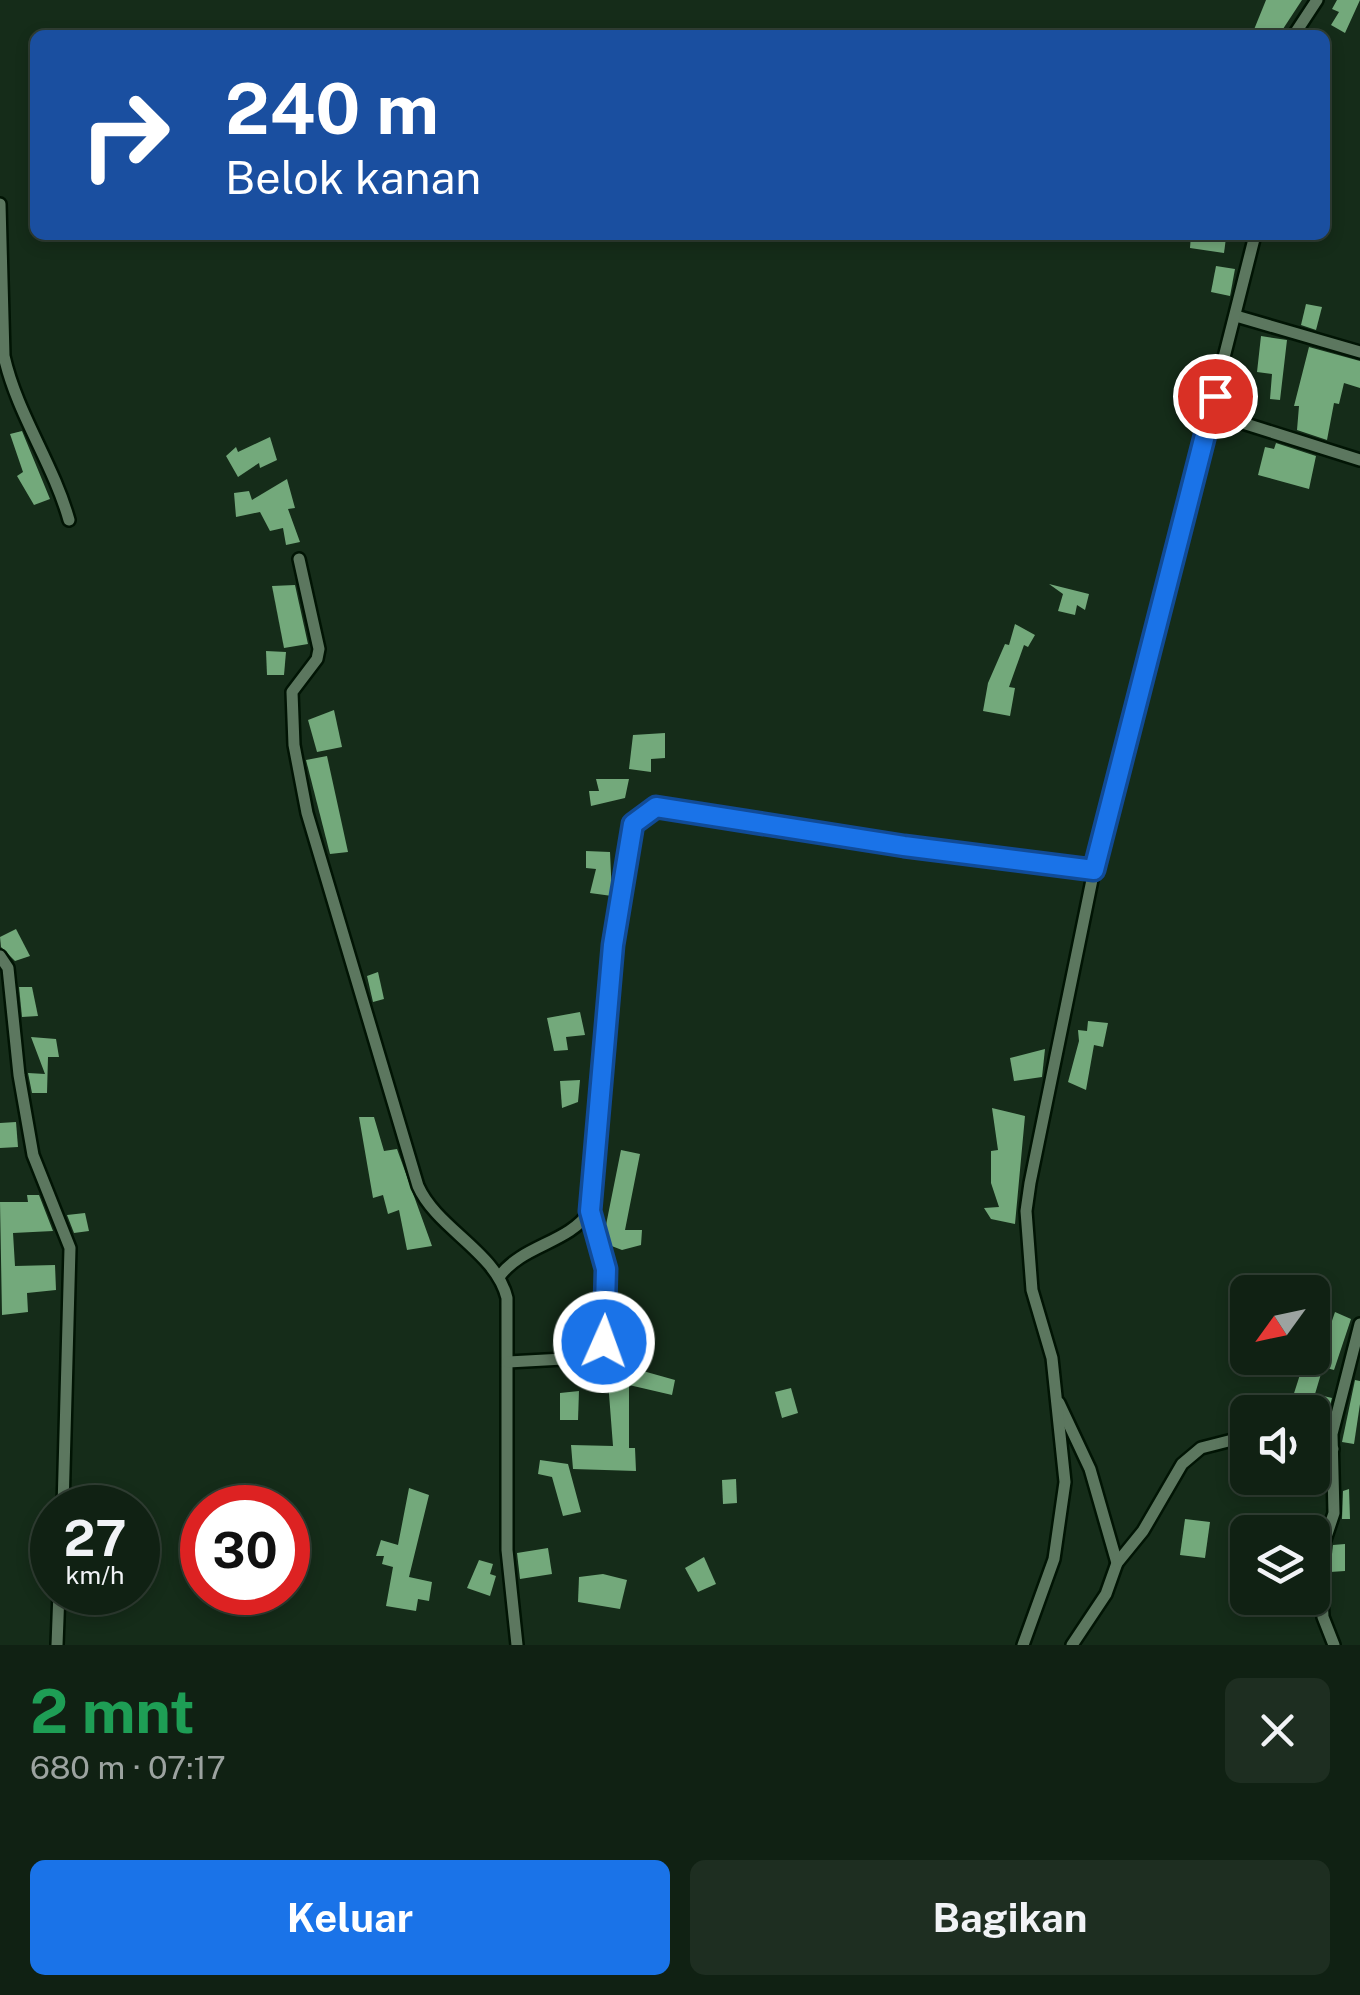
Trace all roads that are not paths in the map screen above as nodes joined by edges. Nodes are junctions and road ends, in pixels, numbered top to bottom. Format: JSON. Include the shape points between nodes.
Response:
{"nodes":[{"id":1,"x":1317,"y":0,"type":"edge"},
{"id":2,"x":1297,"y":30,"type":"edge"},
{"id":3,"x":0,"y":204,"type":"edge"},
{"id":4,"x":1254,"y":240,"type":"edge"},
{"id":5,"x":1236,"y":316,"type":"junction"},
{"id":6,"x":1360,"y":352,"type":"edge"},
{"id":7,"x":1211,"y":413,"type":"junction"},
{"id":8,"x":1360,"y":460,"type":"edge"},
{"id":9,"x":69,"y":520,"type":"dead end"},
{"id":10,"x":298,"y":558,"type":"dead end"},
{"id":11,"x":1094,"y":870,"type":"junction"},
{"id":12,"x":0,"y":956,"type":"edge"},
{"id":13,"x":590,"y":1211,"type":"junction"},
{"id":14,"x":498,"y":1277,"type":"junction"},
{"id":15,"x":1360,"y":1324,"type":"edge"},
{"id":16,"x":508,"y":1362,"type":"junction"},
{"id":17,"x":1056,"y":1395,"type":"junction"},
{"id":18,"x":1230,"y":1441,"type":"edge"},
{"id":19,"x":1330,"y":1449,"type":"edge"},
{"id":20,"x":1333,"y":1450,"type":"junction"},
{"id":21,"x":64,"y":1485,"type":"edge"},
{"id":22,"x":1117,"y":1562,"type":"junction"},
{"id":23,"x":58,"y":1615,"type":"edge"},
{"id":24,"x":57,"y":1645,"type":"edge"},
{"id":25,"x":517,"y":1645,"type":"edge"},
{"id":26,"x":1023,"y":1645,"type":"edge"},
{"id":27,"x":1072,"y":1645,"type":"edge"},
{"id":28,"x":1334,"y":1645,"type":"edge"}],
"edges":[{"from":1,"to":2,"type":"street"},
{"from":3,"to":9,"type":"street","via":[[9,379]]},
{"from":4,"to":5,"type":"street"},
{"from":5,"to":6,"type":"street"},
{"from":5,"to":7,"type":"street"},
{"from":7,"to":8,"type":"street"},
{"from":7,"to":11,"type":"street"},
{"from":10,"to":14,"type":"street","via":[[319,649],[292,692],[295,753],[311,828],[418,1186]]},
{"from":11,"to":13,"type":"street","via":[[646,810],[633,824],[613,945]]},
{"from":11,"to":17,"type":"street","via":[[1026,1211],[1032,1290]]},
{"from":12,"to":21,"type":"street","via":[[8,968],[33,1154],[70,1248]]},
{"from":13,"to":14,"type":"street","via":[[580,1226],[517,1256]]},
{"from":13,"to":16,"type":"street","via":[[606,1269],[604,1342],[582,1358]]},
{"from":14,"to":16,"type":"street","via":[[508,1298]]},
{"from":15,"to":20,"type":"street"},
{"from":16,"to":25,"type":"street","via":[[507,1550]]},
{"from":17,"to":22,"type":"street","via":[[1090,1469]]},
{"from":17,"to":26,"type":"street","via":[[1065,1482],[1054,1559]]},
{"from":18,"to":22,"type":"street","via":[[1187,1457]]},
{"from":19,"to":20,"type":"street"},
{"from":20,"to":28,"type":"street","via":[[1333,1519],[1320,1555],[1323,1617]]},
{"from":22,"to":27,"type":"street","via":[[1106,1594]]},
{"from":23,"to":24,"type":"street"}]}
